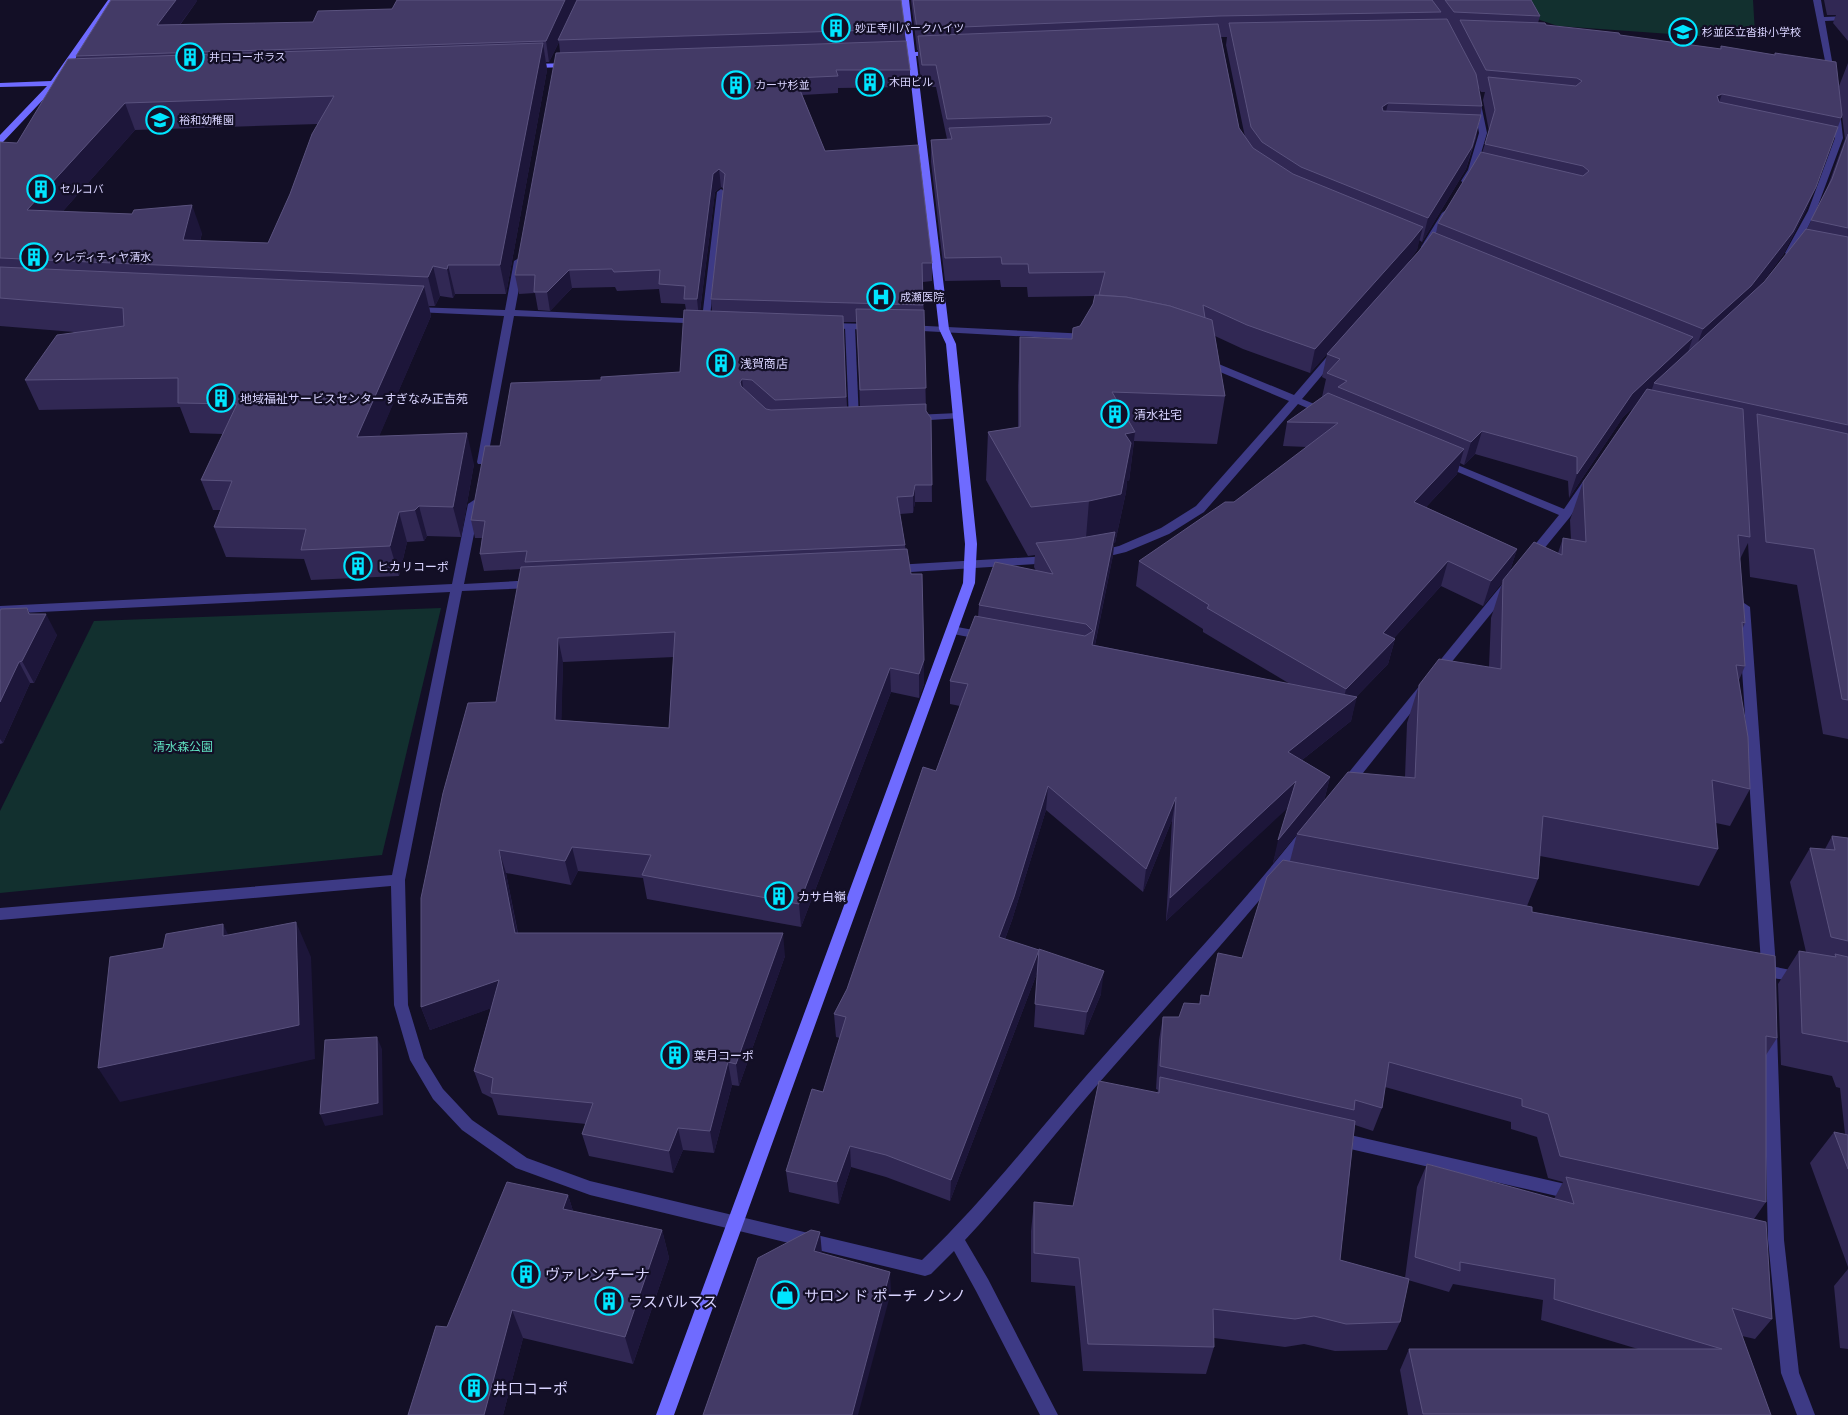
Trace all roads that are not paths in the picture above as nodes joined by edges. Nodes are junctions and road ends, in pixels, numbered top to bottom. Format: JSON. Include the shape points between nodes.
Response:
{"nodes":[{"id":1,"x":112,"y":0,"type":"edge"},
{"id":2,"x":905,"y":0,"type":"edge"},
{"id":3,"x":1817,"y":0,"type":"edge"},
{"id":4,"x":1848,"y":18,"type":"edge"},
{"id":5,"x":1822,"y":19,"type":"junction"},
{"id":6,"x":947,"y":52,"type":"edge"},
{"id":7,"x":912,"y":54,"type":"junction"},
{"id":8,"x":885,"y":55,"type":"edge"},
{"id":9,"x":582,"y":64,"type":"edge"},
{"id":10,"x":525,"y":67,"type":"edge"},
{"id":11,"x":1833,"y":78,"type":"edge"},
{"id":12,"x":80,"y":82,"type":"edge"},
{"id":13,"x":54,"y":83,"type":"junction"},
{"id":14,"x":0,"y":85,"type":"edge"},
{"id":15,"x":1476,"y":95,"type":"edge"},
{"id":16,"x":1835,"y":103,"type":"edge"},
{"id":17,"x":0,"y":140,"type":"edge"},
{"id":18,"x":721,"y":192,"type":"edge"},
{"id":19,"x":520,"y":250,"type":"edge"},
{"id":20,"x":1424,"y":250,"type":"edge"},
{"id":21,"x":1790,"y":259,"type":"edge"},
{"id":22,"x":401,"y":309,"type":"edge"},
{"id":23,"x":510,"y":314,"type":"junction"},
{"id":24,"x":814,"y":326,"type":"edge"},
{"id":25,"x":850,"y":327,"type":"junction"},
{"id":26,"x":944,"y":329,"type":"junction"},
{"id":27,"x":1103,"y":338,"type":"edge"},
{"id":28,"x":1339,"y":348,"type":"edge"},
{"id":29,"x":1197,"y":358,"type":"edge"},
{"id":30,"x":1295,"y":399,"type":"junction"},
{"id":31,"x":1331,"y":414,"type":"edge"},
{"id":32,"x":958,"y":416,"type":"junction"},
{"id":33,"x":901,"y":418,"type":"edge"},
{"id":34,"x":854,"y":420,"type":"edge"},
{"id":35,"x":1430,"y":456,"type":"edge"},
{"id":36,"x":480,"y":475,"type":"edge"},
{"id":37,"x":1592,"y":475,"type":"edge"},
{"id":38,"x":476,"y":494,"type":"edge"},
{"id":39,"x":1566,"y":514,"type":"junction"},
{"id":40,"x":1084,"y":556,"type":"edge"},
{"id":41,"x":1062,"y":559,"type":"edge"},
{"id":42,"x":971,"y":565,"type":"junction"},
{"id":43,"x":886,"y":569,"type":"edge"},
{"id":44,"x":548,"y":584,"type":"edge"},
{"id":45,"x":459,"y":588,"type":"junction"},
{"id":46,"x":1743,"y":592,"type":"edge"},
{"id":47,"x":0,"y":610,"type":"edge"},
{"id":48,"x":952,"y":630,"type":"junction"},
{"id":49,"x":999,"y":638,"type":"edge"},
{"id":50,"x":1338,"y":794,"type":"edge"},
{"id":51,"x":1309,"y":832,"type":"edge"},
{"id":52,"x":1273,"y":876,"type":"junction"},
{"id":53,"x":398,"y":880,"type":"junction"},
{"id":54,"x":1292,"y":880,"type":"edge"},
{"id":55,"x":0,"y":914,"type":"edge"},
{"id":56,"x":1750,"y":967,"type":"edge"},
{"id":57,"x":1769,"y":976,"type":"junction"},
{"id":58,"x":1813,"y":979,"type":"edge"},
{"id":59,"x":1770,"y":1021,"type":"edge"},
{"id":60,"x":1089,"y":1083,"type":"junction"},
{"id":61,"x":1109,"y":1087,"type":"edge"},
{"id":62,"x":1322,"y":1136,"type":"edge"},
{"id":63,"x":1592,"y":1198,"type":"edge"},
{"id":64,"x":734,"y":1221,"type":"junction"},
{"id":65,"x":1757,"y":1235,"type":"edge"},
{"id":66,"x":956,"y":1240,"type":"junction"},
{"id":67,"x":1776,"y":1240,"type":"junction"},
{"id":68,"x":665,"y":1415,"type":"edge"},
{"id":69,"x":1049,"y":1415,"type":"edge"},
{"id":70,"x":1806,"y":1415,"type":"edge"}],
"edges":[{"from":1,"to":13,"type":"street"},
{"from":2,"to":7,"type":"street"},
{"from":3,"to":5,"type":"street"},
{"from":4,"to":5,"type":"street"},
{"from":5,"to":11,"type":"street"},
{"from":6,"to":7,"type":"street"},
{"from":7,"to":8,"type":"street"},
{"from":7,"to":26,"type":"street","via":[[928,147]]},
{"from":9,"to":10,"type":"street"},
{"from":12,"to":13,"type":"street"},
{"from":13,"to":14,"type":"street"},
{"from":13,"to":17,"type":"street"},
{"from":15,"to":20,"type":"street","via":[[1476,171],[1455,197]]},
{"from":16,"to":21,"type":"street","via":[[1839,138],[1832,145],[1812,211]]},
{"from":18,"to":23,"type":"street","via":[[711,322]]},
{"from":19,"to":23,"type":"street"},
{"from":22,"to":23,"type":"street"},
{"from":23,"to":36,"type":"street"},
{"from":24,"to":25,"type":"street"},
{"from":25,"to":26,"type":"street"},
{"from":25,"to":34,"type":"street"},
{"from":26,"to":27,"type":"street"},
{"from":26,"to":32,"type":"street","via":[[951,344]]},
{"from":28,"to":30,"type":"street"},
{"from":29,"to":30,"type":"street"},
{"from":30,"to":31,"type":"street"},
{"from":30,"to":40,"type":"street","via":[[1200,509],[1165,531],[1122,549]]},
{"from":32,"to":33,"type":"street"},
{"from":32,"to":42,"type":"street"},
{"from":35,"to":39,"type":"street"},
{"from":37,"to":39,"type":"street"},
{"from":38,"to":45,"type":"street"},
{"from":39,"to":50,"type":"street"},
{"from":41,"to":42,"type":"street"},
{"from":42,"to":43,"type":"street"},
{"from":42,"to":48,"type":"street","via":[[969,583]]},
{"from":44,"to":45,"type":"street"},
{"from":45,"to":47,"type":"street"},
{"from":45,"to":53,"type":"street"},
{"from":46,"to":57,"type":"street"},
{"from":48,"to":49,"type":"street"},
{"from":48,"to":64,"type":"street"},
{"from":51,"to":52,"type":"street"},
{"from":52,"to":54,"type":"street"},
{"from":52,"to":60,"type":"street"},
{"from":53,"to":55,"type":"street"},
{"from":53,"to":64,"type":"street","via":[[401,1005],[418,1060],[438,1094],[467,1125],[522,1163],[590,1188]]},
{"from":56,"to":57,"type":"street"},
{"from":57,"to":58,"type":"street"},
{"from":59,"to":67,"type":"street"},
{"from":60,"to":61,"type":"street"},
{"from":60,"to":66,"type":"street"},
{"from":62,"to":63,"type":"street"},
{"from":64,"to":66,"type":"street","via":[[925,1268]]},
{"from":64,"to":68,"type":"street"},
{"from":65,"to":67,"type":"street"},
{"from":66,"to":69,"type":"street"},
{"from":67,"to":70,"type":"street","via":[[1790,1373]]}]}
